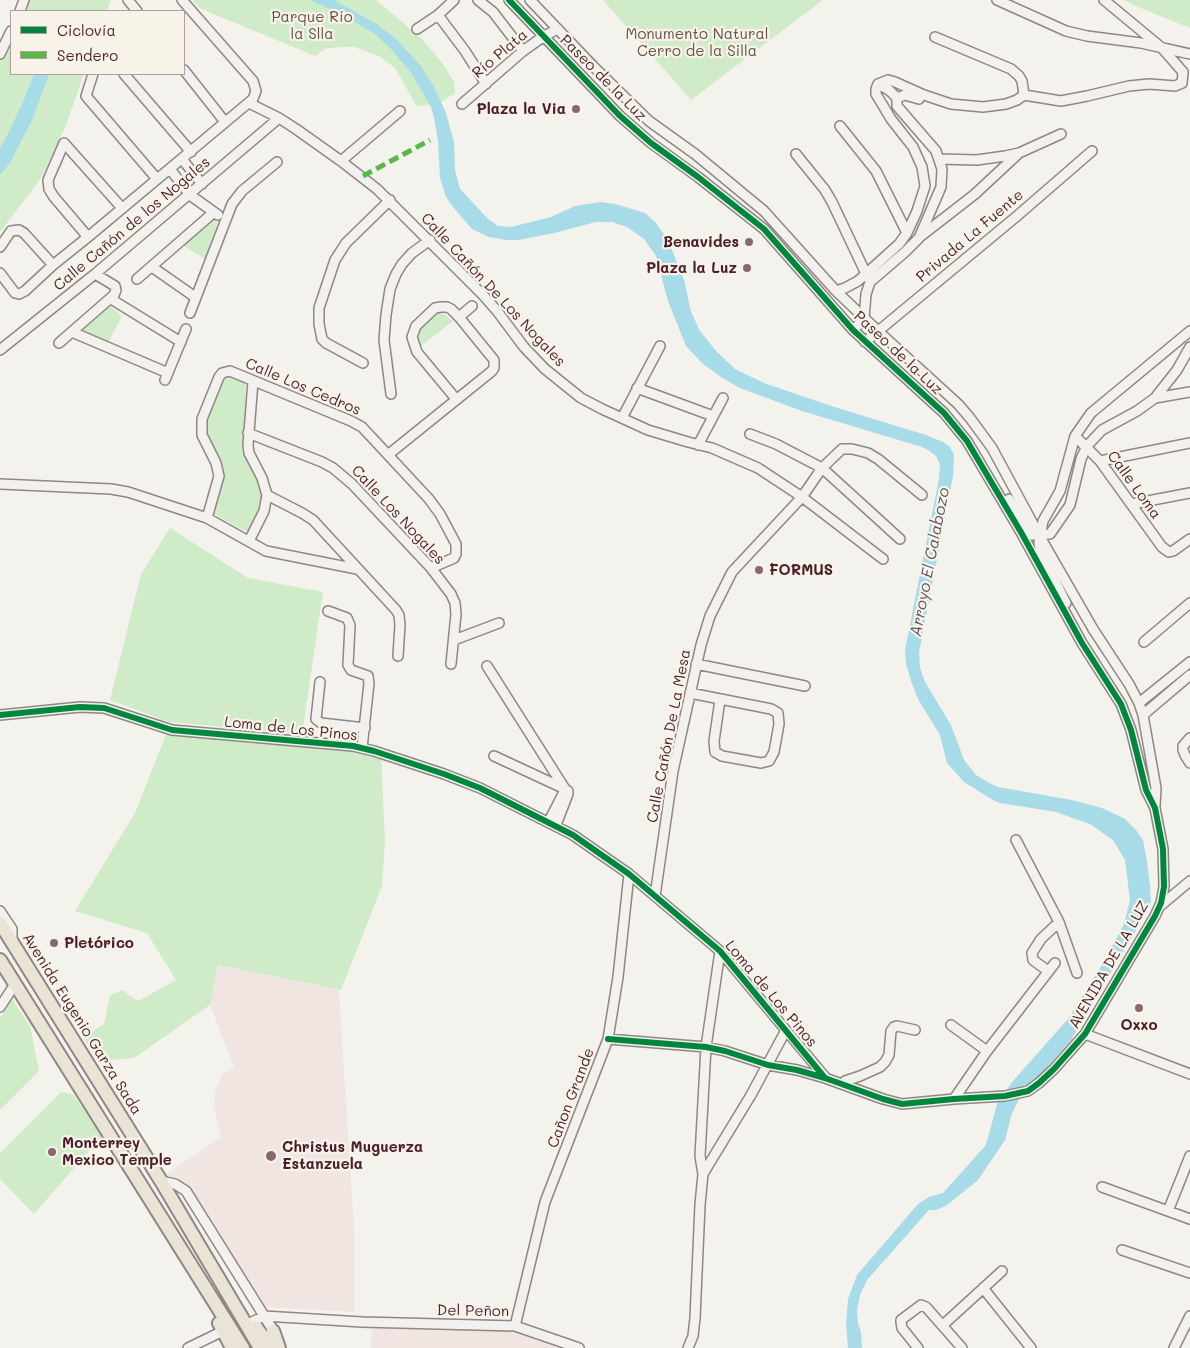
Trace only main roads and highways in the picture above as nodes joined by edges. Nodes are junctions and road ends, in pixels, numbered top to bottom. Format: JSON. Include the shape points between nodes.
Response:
{"nodes":[{"id":1,"x":0,"y":923,"type":"edge"},
{"id":2,"x":0,"y":960,"type":"edge"},
{"id":3,"x":208,"y":1293,"type":"junction"},
{"id":4,"x":230,"y":1297,"type":"junction"},
{"id":5,"x":273,"y":1331,"type":"road end"},
{"id":6,"x":232,"y":1348,"type":"edge"},
{"id":7,"x":243,"y":1348,"type":"edge"},
{"id":8,"x":260,"y":1348,"type":"edge"},
{"id":9,"x":271,"y":1348,"type":"edge"},
{"id":10,"x":280,"y":1348,"type":"edge"}],
"edges":[{"from":1,"to":4,"type":"highway","name":"Avenida Eugenio Garza Sada"},
{"from":2,"to":3,"type":"highway"},
{"from":3,"to":6,"type":"highway","via":[[208,1302]]},
{"from":3,"to":7,"type":"highway"},
{"from":4,"to":8,"type":"highway","name":"Avenida Eugenio Garza Sada"},
{"from":4,"to":9,"type":"highway"},
{"from":5,"to":10,"type":"highway"}]}
